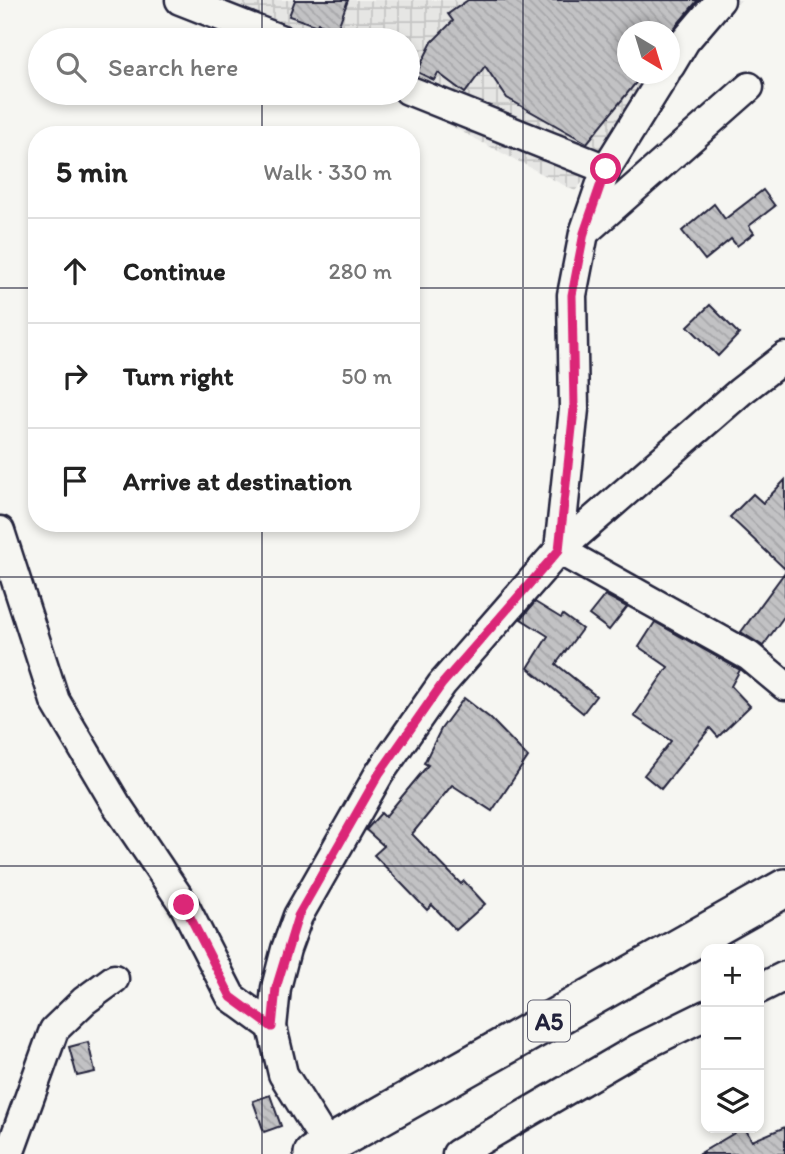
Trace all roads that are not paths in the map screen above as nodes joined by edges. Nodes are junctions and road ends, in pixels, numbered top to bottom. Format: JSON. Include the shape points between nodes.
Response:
{"nodes":[{"id":1,"x":180,"y":0,"type":"edge"},
{"id":2,"x":720,"y":0,"type":"edge"},
{"id":3,"x":251,"y":28,"type":"edge"},
{"id":4,"x":680,"y":49,"type":"edge"},
{"id":5,"x":659,"y":84,"type":"edge"},
{"id":6,"x":749,"y":87,"type":"dead end"},
{"id":7,"x":420,"y":95,"type":"edge"},
{"id":8,"x":606,"y":169,"type":"junction"},
{"id":9,"x":584,"y":233,"type":"junction"},
{"id":10,"x":785,"y":356,"type":"edge"},
{"id":11,"x":0,"y":531,"type":"edge"},
{"id":12,"x":559,"y":550,"type":"junction"},
{"id":13,"x":785,"y":686,"type":"edge"},
{"id":14,"x":785,"y":888,"type":"edge"},
{"id":15,"x":785,"y":976,"type":"edge"},
{"id":16,"x":114,"y":979,"type":"dead end"},
{"id":17,"x":764,"y":986,"type":"edge"},
{"id":18,"x":701,"y":1017,"type":"edge"},
{"id":19,"x":272,"y":1027,"type":"junction"},
{"id":20,"x":321,"y":1150,"type":"edge"},
{"id":21,"x":9,"y":1154,"type":"edge"},
{"id":22,"x":457,"y":1154,"type":"edge"}],
"edges":[{"from":1,"to":3,"type":"street"},
{"from":2,"to":4,"type":"street"},
{"from":5,"to":8,"type":"street"},
{"from":6,"to":9,"type":"street"},
{"from":7,"to":8,"type":"street"},
{"from":8,"to":9,"type":"street"},
{"from":9,"to":12,"type":"street","via":[[572,295],[574,409]]},
{"from":10,"to":12,"type":"street"},
{"from":11,"to":19,"type":"street","via":[[55,701],[184,905],[231,997]]},
{"from":12,"to":13,"type":"street","via":[[749,656]]},
{"from":12,"to":19,"type":"street","via":[[442,684],[379,774],[298,916],[276,988]]},
{"from":14,"to":20,"type":"main road","number":"A5"},
{"from":15,"to":17,"type":"street"},
{"from":16,"to":21,"type":"street","via":[[54,1030]]},
{"from":18,"to":22,"type":"street","via":[[637,1049]]},
{"from":19,"to":20,"type":"street","via":[[283,1074]]}]}
